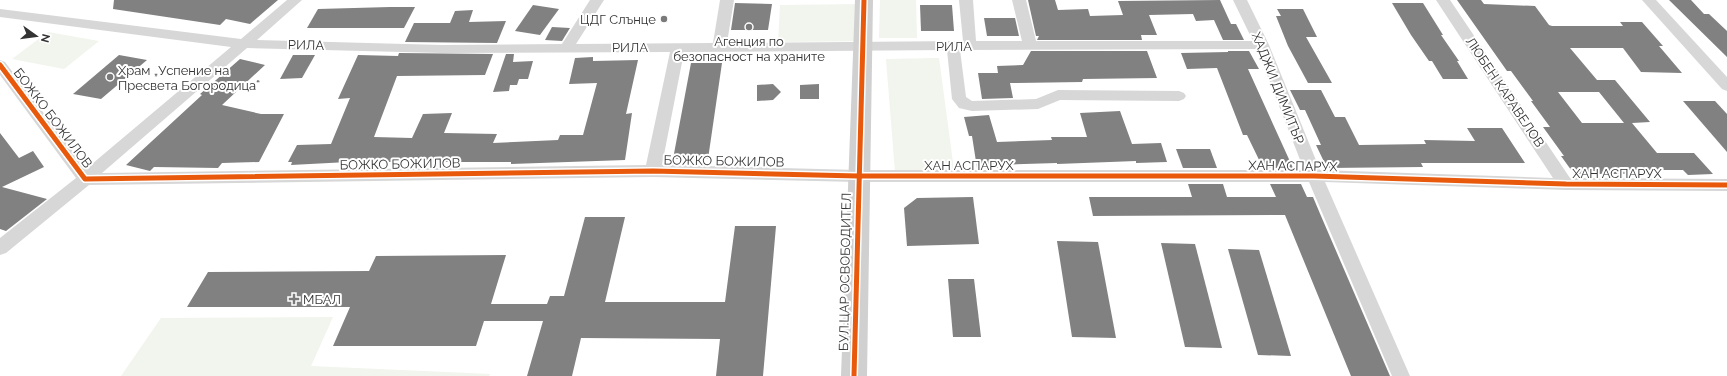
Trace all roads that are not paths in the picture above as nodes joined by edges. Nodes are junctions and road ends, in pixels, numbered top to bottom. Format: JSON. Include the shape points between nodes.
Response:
{"nodes":[{"id":1,"x":295,"y":0,"type":"edge"},
{"id":2,"x":597,"y":0,"type":"edge"},
{"id":3,"x":727,"y":0,"type":"edge"},
{"id":4,"x":864,"y":0,"type":"edge"},
{"id":5,"x":966,"y":0,"type":"edge"},
{"id":6,"x":1019,"y":0,"type":"edge"},
{"id":7,"x":1240,"y":0,"type":"edge"},
{"id":8,"x":1443,"y":0,"type":"edge"},
{"id":9,"x":1648,"y":0,"type":"edge"},
{"id":10,"x":0,"y":13,"type":"edge"},
{"id":11,"x":244,"y":44,"type":"junction"},
{"id":12,"x":1262,"y":45,"type":"junction"},
{"id":13,"x":862,"y":46,"type":"junction"},
{"id":14,"x":953,"y":46,"type":"junction"},
{"id":15,"x":970,"y":46,"type":"junction"},
{"id":16,"x":1030,"y":46,"type":"junction"},
{"id":17,"x":678,"y":47,"type":"junction"},
{"id":18,"x":719,"y":47,"type":"junction"},
{"id":19,"x":566,"y":48,"type":"junction"},
{"id":20,"x":0,"y":65,"type":"edge"},
{"id":21,"x":1727,"y":86,"type":"edge"},
{"id":22,"x":1179,"y":96,"type":"dead end"},
{"id":23,"x":654,"y":171,"type":"junction"},
{"id":24,"x":858,"y":176,"type":"junction"},
{"id":25,"x":1314,"y":176,"type":"junction"},
{"id":26,"x":85,"y":179,"type":"junction"},
{"id":27,"x":1566,"y":184,"type":"junction"},
{"id":28,"x":1727,"y":185,"type":"edge"},
{"id":29,"x":0,"y":248,"type":"edge"},
{"id":30,"x":854,"y":376,"type":"edge"},
{"id":31,"x":1401,"y":376,"type":"edge"}],
"edges":[{"from":1,"to":11,"type":"street"},
{"from":2,"to":19,"type":"street"},
{"from":3,"to":18,"type":"street"},
{"from":4,"to":13,"type":"street","name":"БУЛ.ЦАР ОСВОБОДИТЕЛ"},
{"from":5,"to":15,"type":"street"},
{"from":6,"to":16,"type":"street"},
{"from":7,"to":12,"type":"street","name":"ХАДЖИ ДИМИТЪР"},
{"from":8,"to":27,"type":"street","name":"ЛЮБЕН КАРАВЕЛОВ"},
{"from":9,"to":21,"type":"street"},
{"from":10,"to":11,"type":"street","name":"РИЛА"},
{"from":11,"to":19,"type":"street","name":"РИЛА","via":[[442,49]]},
{"from":11,"to":26,"type":"street"},
{"from":12,"to":16,"type":"street","name":"РИЛА"},
{"from":12,"to":25,"type":"street","name":"ХАДЖИ ДИМИТЪР"},
{"from":13,"to":14,"type":"street","name":"РИЛА"},
{"from":13,"to":18,"type":"street","name":"РИЛА"},
{"from":13,"to":24,"type":"street","name":"БУЛ.ЦАР ОСВОБОДИТЕЛ"},
{"from":14,"to":15,"type":"street","name":"РИЛА"},
{"from":14,"to":22,"type":"street","via":[[959,99],[964,104],[972,106],[1038,104],[1058,96]]},
{"from":15,"to":16,"type":"street","name":"РИЛА"},
{"from":17,"to":18,"type":"street","name":"РИЛА"},
{"from":17,"to":19,"type":"street","name":"РИЛА"},
{"from":17,"to":23,"type":"street"},
{"from":20,"to":26,"type":"street","name":"БОЖКО БОЖИЛОВ"},
{"from":23,"to":24,"type":"street","name":"БОЖКО БОЖИЛОВ"},
{"from":23,"to":26,"type":"street","name":"БОЖКО БОЖИЛОВ"},
{"from":24,"to":25,"type":"street","name":"ХАН АСПАРУХ"},
{"from":24,"to":30,"type":"street","name":"БУЛ.ЦАР ОСВОБОДИТЕЛ"},
{"from":25,"to":27,"type":"street","name":"ХАН АСПАРУХ"},
{"from":25,"to":31,"type":"street","name":"ХАДЖИ ДИМИТЪР"},
{"from":26,"to":29,"type":"street"},
{"from":27,"to":28,"type":"street","name":"ХАН АСПАРУХ"}]}
